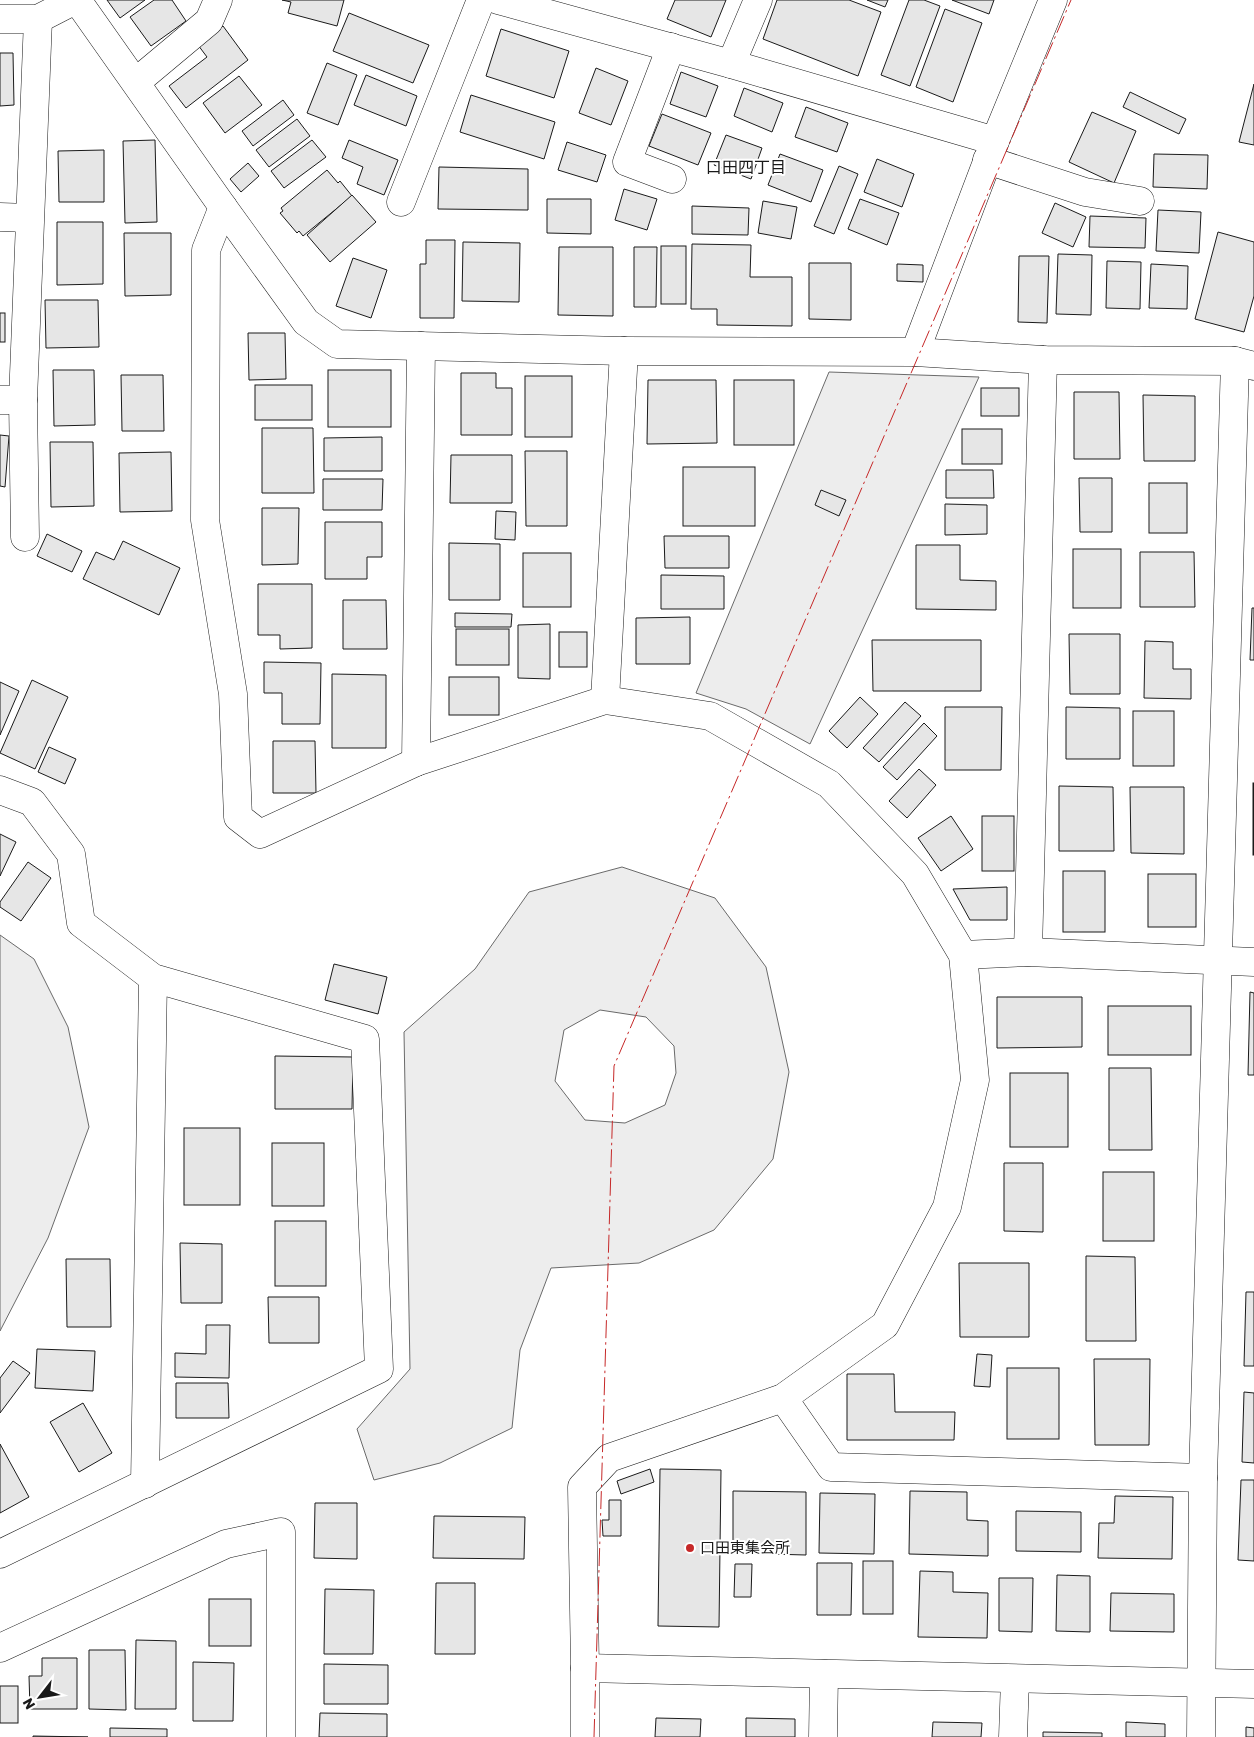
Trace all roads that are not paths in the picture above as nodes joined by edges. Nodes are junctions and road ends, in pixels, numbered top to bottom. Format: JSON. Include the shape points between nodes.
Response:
{"nodes":[{"id":1,"x":76,"y":0,"type":"edge"},
{"id":2,"x":218,"y":0,"type":"edge"},
{"id":3,"x":481,"y":0,"type":"edge"},
{"id":4,"x":498,"y":0,"type":"edge"},
{"id":5,"x":758,"y":0,"type":"edge"},
{"id":6,"x":1053,"y":0,"type":"edge"},
{"id":7,"x":0,"y":19,"type":"edge"},
{"id":8,"x":38,"y":19,"type":"junction"},
{"id":9,"x":671,"y":47,"type":"junction"},
{"id":10,"x":731,"y":64,"type":"junction"},
{"id":11,"x":136,"y":82,"type":"junction"},
{"id":12,"x":991,"y":150,"type":"junction"},
{"id":13,"x":672,"y":179,"type":"dead end"},
{"id":14,"x":1140,"y":201,"type":"dead end"},
{"id":15,"x":402,"y":202,"type":"dead end"},
{"id":16,"x":223,"y":207,"type":"junction"},
{"id":17,"x":0,"y":217,"type":"edge"},
{"id":18,"x":29,"y":218,"type":"junction"},
{"id":19,"x":421,"y":346,"type":"junction"},
{"id":20,"x":624,"y":352,"type":"junction"},
{"id":21,"x":914,"y":352,"type":"junction"},
{"id":22,"x":1043,"y":360,"type":"junction"},
{"id":23,"x":1244,"y":363,"type":"edge"},
{"id":24,"x":11,"y":400,"type":"edge"},
{"id":25,"x":24,"y":538,"type":"dead end"},
{"id":26,"x":605,"y":700,"type":"junction"},
{"id":27,"x":416,"y":762,"type":"junction"},
{"id":28,"x":0,"y":790,"type":"edge"},
{"id":29,"x":1028,"y":952,"type":"junction"},
{"id":30,"x":963,"y":955,"type":"junction"},
{"id":31,"x":1218,"y":961,"type":"junction"},
{"id":32,"x":1254,"y":962,"type":"edge"},
{"id":33,"x":153,"y":978,"type":"junction"},
{"id":34,"x":783,"y":1398,"type":"junction"},
{"id":35,"x":1203,"y":1478,"type":"junction"},
{"id":36,"x":145,"y":1484,"type":"junction"},
{"id":37,"x":0,"y":1554,"type":"edge"},
{"id":38,"x":0,"y":1648,"type":"edge"},
{"id":39,"x":585,"y":1668,"type":"junction"},
{"id":40,"x":824,"y":1674,"type":"junction"},
{"id":41,"x":1014,"y":1679,"type":"junction"},
{"id":42,"x":1202,"y":1683,"type":"junction"},
{"id":43,"x":1254,"y":1684,"type":"edge"},
{"id":44,"x":281,"y":1737,"type":"edge"},
{"id":45,"x":584,"y":1737,"type":"edge"},
{"id":46,"x":823,"y":1737,"type":"edge"},
{"id":47,"x":1013,"y":1737,"type":"edge"},
{"id":48,"x":1200,"y":1737,"type":"edge"}],
"edges":[{"from":1,"to":8,"type":"street"},
{"from":1,"to":11,"type":"street"},
{"from":2,"to":11,"type":"street","via":[[209,21]]},
{"from":3,"to":15,"type":"street"},
{"from":4,"to":9,"type":"street"},
{"from":5,"to":10,"type":"street"},
{"from":6,"to":12,"type":"street"},
{"from":7,"to":8,"type":"street"},
{"from":8,"to":18,"type":"street"},
{"from":9,"to":10,"type":"street"},
{"from":9,"to":13,"type":"street","via":[[627,162]]},
{"from":10,"to":12,"type":"street"},
{"from":11,"to":16,"type":"street"},
{"from":12,"to":14,"type":"street","via":[[1085,192]]},
{"from":12,"to":21,"type":"street"},
{"from":16,"to":19,"type":"street","via":[[306,322],[337,344]]},
{"from":16,"to":27,"type":"street","via":[[206,250],[205,520],[233,694],[238,817],[260,834]]},
{"from":17,"to":18,"type":"street"},
{"from":18,"to":24,"type":"street"},
{"from":19,"to":20,"type":"street"},
{"from":19,"to":27,"type":"street"},
{"from":20,"to":21,"type":"street"},
{"from":20,"to":26,"type":"street"},
{"from":21,"to":22,"type":"street"},
{"from":22,"to":23,"type":"street"},
{"from":22,"to":29,"type":"street"},
{"from":23,"to":31,"type":"street"},
{"from":24,"to":25,"type":"street"},
{"from":26,"to":27,"type":"street"},
{"from":26,"to":30,"type":"street","via":[[710,716],[829,784],[915,874]]},
{"from":28,"to":33,"type":"street","via":[[32,802],[71,854],[81,923]]},
{"from":29,"to":30,"type":"street"},
{"from":29,"to":31,"type":"street"},
{"from":30,"to":34,"type":"street","via":[[975,1080],[947,1207],[885,1325]]},
{"from":31,"to":32,"type":"street"},
{"from":31,"to":35,"type":"street"},
{"from":33,"to":36,"type":"street"},
{"from":33,"to":36,"type":"street","via":[[365,1039],[379,1369]]},
{"from":34,"to":35,"type":"street","via":[[831,1467]]},
{"from":34,"to":39,"type":"street","via":[[608,1458],[582,1486]]},
{"from":35,"to":42,"type":"street"},
{"from":36,"to":37,"type":"street"},
{"from":38,"to":44,"type":"street","via":[[226,1544],[281,1532]]},
{"from":39,"to":40,"type":"street"},
{"from":39,"to":45,"type":"street"},
{"from":40,"to":41,"type":"street"},
{"from":40,"to":46,"type":"street"},
{"from":41,"to":42,"type":"street"},
{"from":41,"to":47,"type":"street"},
{"from":42,"to":43,"type":"street"},
{"from":42,"to":48,"type":"street"}]}
